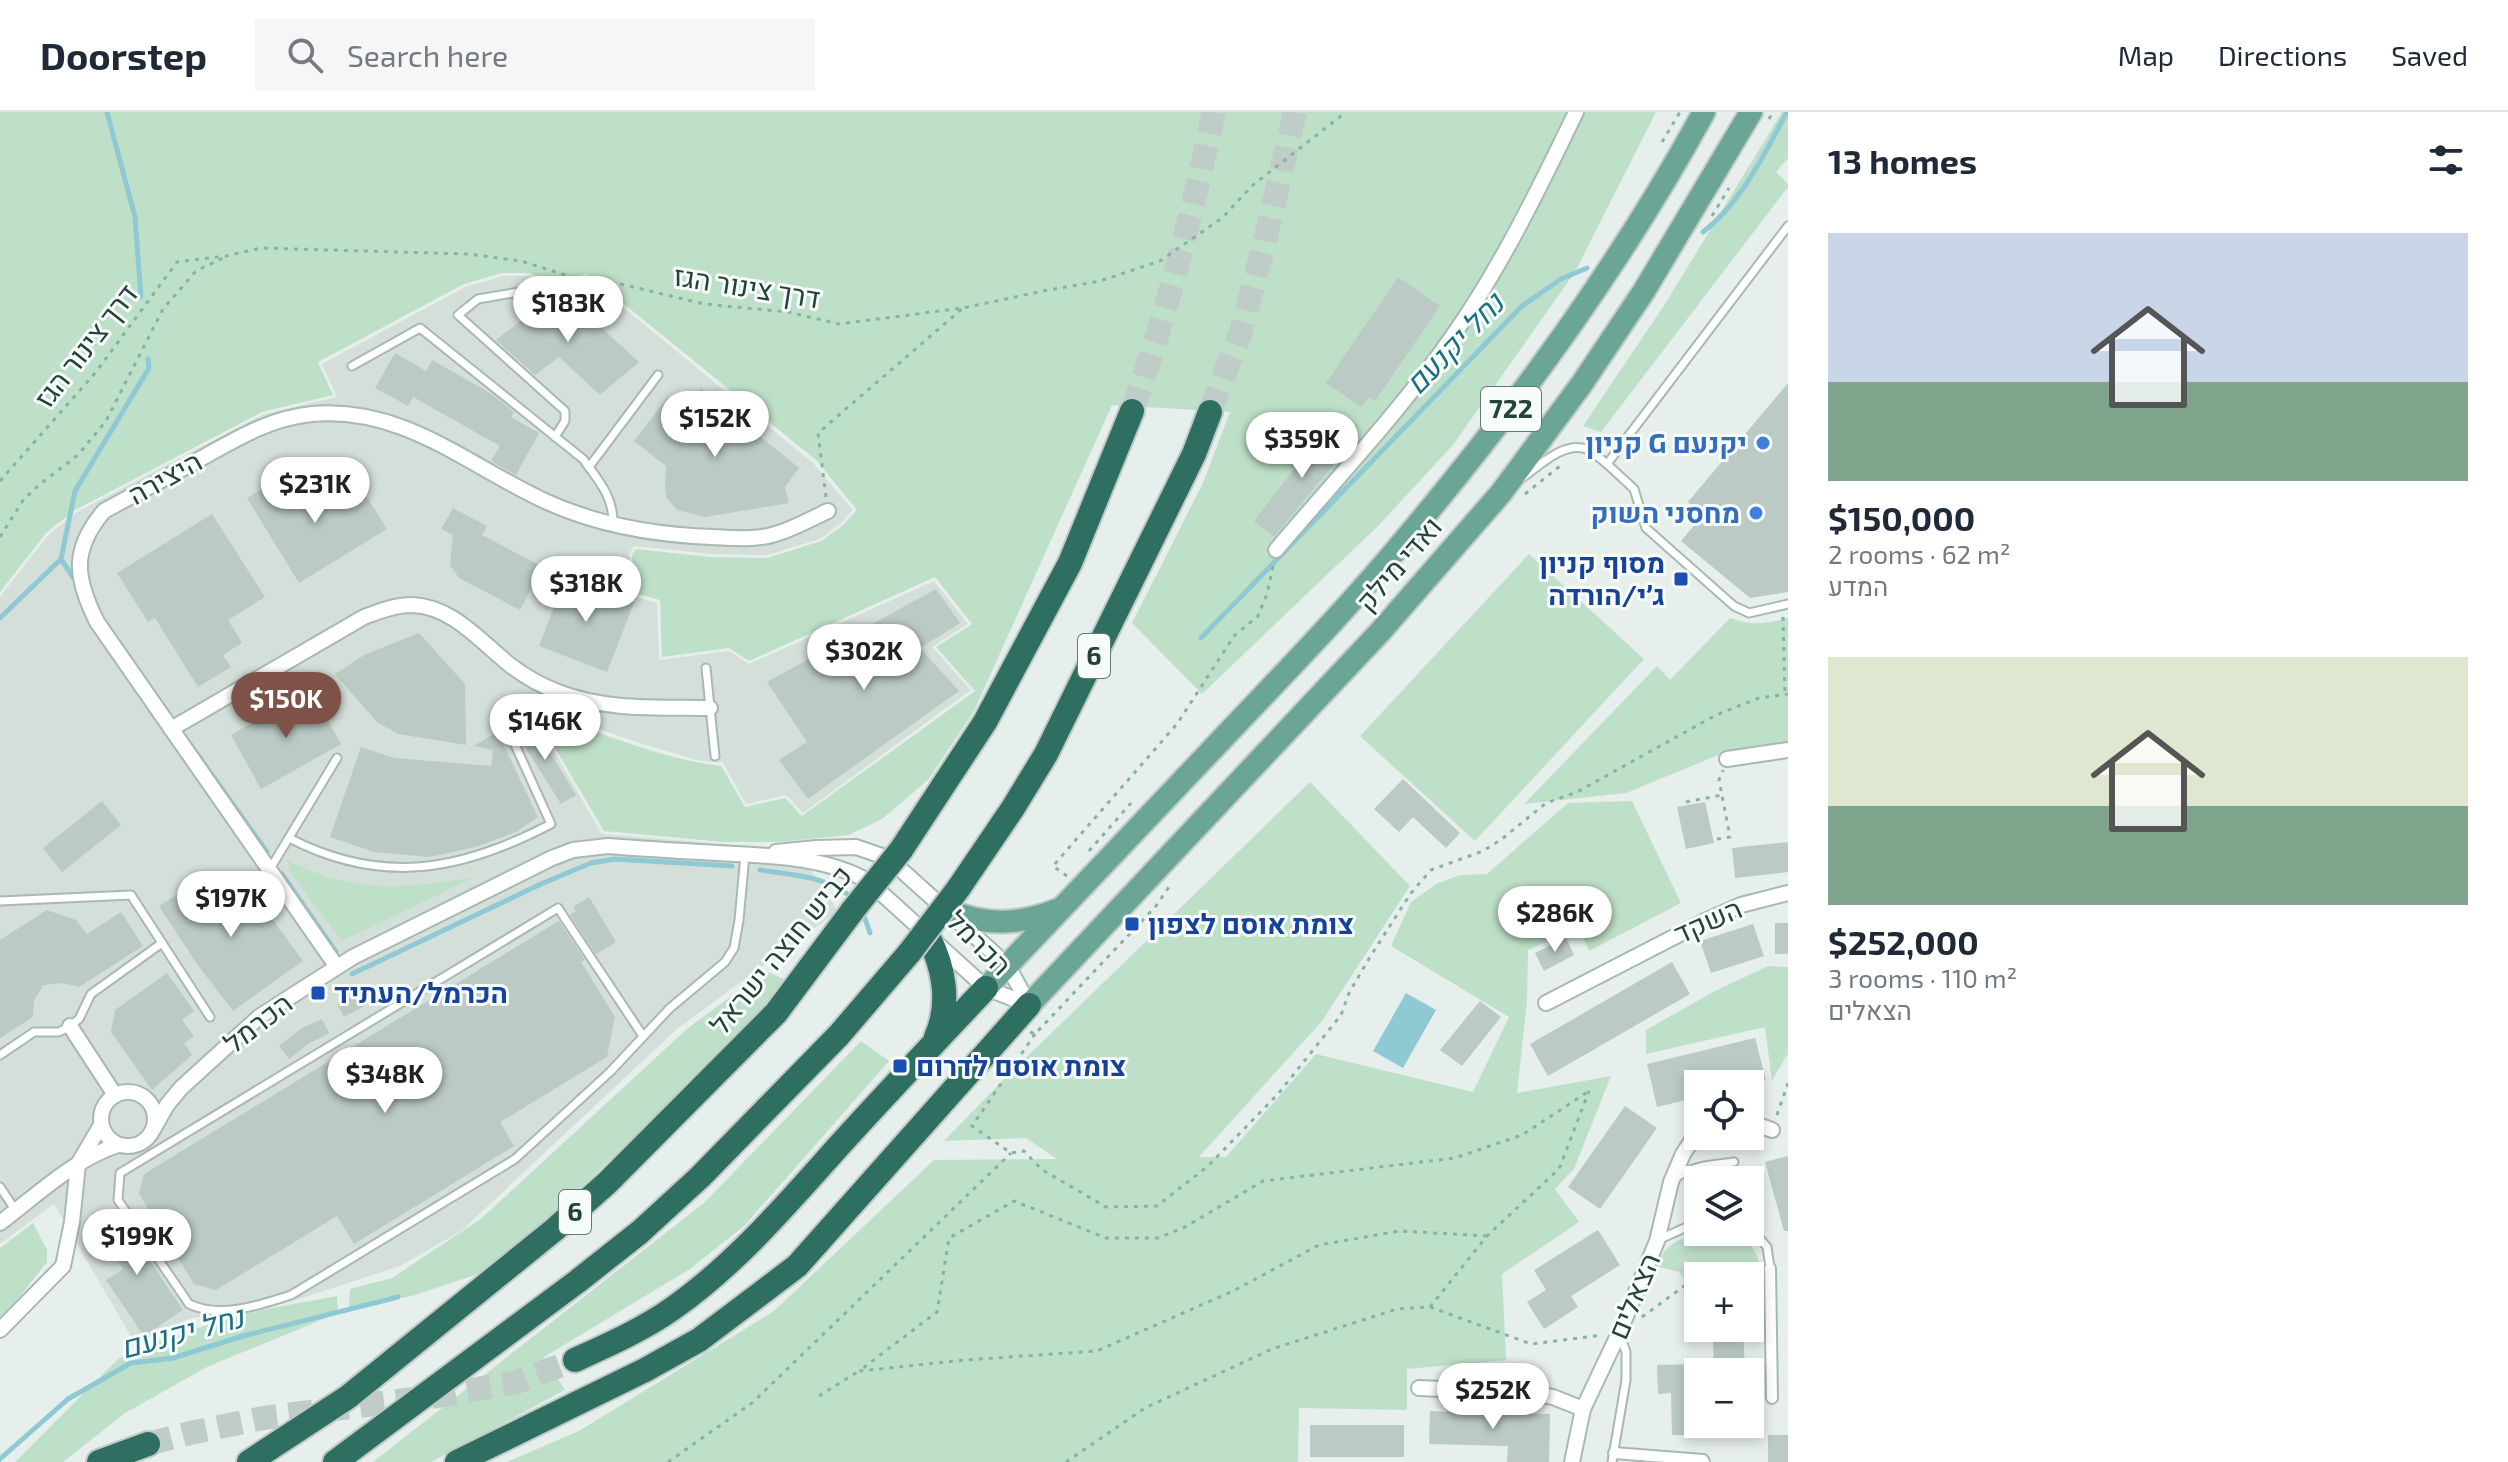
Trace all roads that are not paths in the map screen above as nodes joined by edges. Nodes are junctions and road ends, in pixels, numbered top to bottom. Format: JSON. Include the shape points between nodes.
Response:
{"nodes":[{"id":1,"x":1576,"y":112,"type":"edge"},
{"id":2,"x":1704,"y":112,"type":"edge"},
{"id":3,"x":1751,"y":112,"type":"edge"},
{"id":4,"x":1788,"y":226,"type":"edge"},
{"id":5,"x":519,"y":292,"type":"dead end"},
{"id":6,"x":352,"y":366,"type":"dead end"},
{"id":7,"x":658,"y":375,"type":"dead end"},
{"id":8,"x":1132,"y":411,"type":"tunnel mouth"},
{"id":9,"x":1210,"y":412,"type":"tunnel mouth"},
{"id":10,"x":555,"y":437,"type":"junction"},
{"id":11,"x":1607,"y":464,"type":"junction"},
{"id":12,"x":589,"y":467,"type":"junction"},
{"id":13,"x":1501,"y":493,"type":"junction"},
{"id":14,"x":828,"y":511,"type":"road end"},
{"id":15,"x":613,"y":525,"type":"junction"},
{"id":16,"x":1276,"y":550,"type":"road end"},
{"id":17,"x":1785,"y":605,"type":"edge"},
{"id":18,"x":706,"y":668,"type":"dead end"},
{"id":19,"x":710,"y":708,"type":"junction"},
{"id":20,"x":171,"y":729,"type":"junction"},
{"id":21,"x":512,"y":738,"type":"dead end"},
{"id":22,"x":1788,"y":750,"type":"edge"},
{"id":23,"x":715,"y":756,"type":"dead end"},
{"id":24,"x":337,"y":758,"type":"dead end"},
{"id":25,"x":1727,"y":759,"type":"road end"},
{"id":26,"x":289,"y":838,"type":"junction"},
{"id":27,"x":745,"y":855,"type":"junction"},
{"id":28,"x":270,"y":870,"type":"junction"},
{"id":29,"x":1788,"y":893,"type":"edge"},
{"id":30,"x":952,"y":900,"type":"junction"},
{"id":31,"x":0,"y":901,"type":"edge"},
{"id":32,"x":1062,"y":909,"type":"junction"},
{"id":33,"x":928,"y":936,"type":"junction"},
{"id":34,"x":162,"y":943,"type":"junction"},
{"id":35,"x":1008,"y":966,"type":"junction"},
{"id":36,"x":337,"y":967,"type":"junction"},
{"id":37,"x":986,"y":988,"type":"junction"},
{"id":38,"x":1546,"y":1003,"type":"dead end"},
{"id":39,"x":1029,"y":1005,"type":"junction"},
{"id":40,"x":210,"y":1017,"type":"dead end"},
{"id":41,"x":70,"y":1026,"type":"junction"},
{"id":42,"x":643,"y":1036,"type":"junction"},
{"id":43,"x":934,"y":1043,"type":"junction"},
{"id":44,"x":0,"y":1055,"type":"edge"},
{"id":45,"x":181,"y":1088,"type":"junction"},
{"id":46,"x":115,"y":1095,"type":"junction"},
{"id":47,"x":142,"y":1096,"type":"junction"},
{"id":48,"x":101,"y":1125,"type":"junction"},
{"id":49,"x":1764,"y":1127,"type":"edge"},
{"id":50,"x":154,"y":1128,"type":"junction"},
{"id":51,"x":1772,"y":1130,"type":"road end"},
{"id":52,"x":118,"y":1145,"type":"junction"},
{"id":53,"x":1686,"y":1150,"type":"edge"},
{"id":54,"x":1734,"y":1162,"type":"dead end"},
{"id":55,"x":78,"y":1164,"type":"junction"},
{"id":56,"x":1671,"y":1182,"type":"junction"},
{"id":57,"x":0,"y":1187,"type":"edge"},
{"id":58,"x":16,"y":1211,"type":"junction"},
{"id":59,"x":0,"y":1223,"type":"edge"},
{"id":60,"x":1684,"y":1228,"type":"edge"},
{"id":61,"x":1657,"y":1241,"type":"junction"},
{"id":62,"x":1764,"y":1243,"type":"edge"},
{"id":63,"x":1770,"y":1268,"type":"joint"},
{"id":64,"x":0,"y":1330,"type":"edge"},
{"id":65,"x":1619,"y":1333,"type":"junction"},
{"id":66,"x":575,"y":1360,"type":"tunnel mouth"},
{"id":67,"x":1419,"y":1388,"type":"dead end"},
{"id":68,"x":1772,"y":1398,"type":"dead end"},
{"id":69,"x":1583,"y":1409,"type":"junction"},
{"id":70,"x":148,"y":1444,"type":"tunnel mouth"},
{"id":71,"x":1613,"y":1458,"type":"edge"},
{"id":72,"x":99,"y":1462,"type":"edge"},
{"id":73,"x":249,"y":1462,"type":"edge"},
{"id":74,"x":335,"y":1462,"type":"edge"},
{"id":75,"x":457,"y":1462,"type":"edge"},
{"id":76,"x":1572,"y":1462,"type":"edge"},
{"id":77,"x":1704,"y":1462,"type":"edge"}],
"edges":[{"from":1,"to":16,"type":"street","via":[[1522,223],[1451,339]]},
{"from":2,"to":32,"type":"main road","name":"ואדי מילק","number":"722","via":[[1573,322],[1508,413],[1405,539]]},
{"from":3,"to":13,"type":"main road","name":"ואדי מילק","number":"722","via":[[1644,291]]},
{"from":4,"to":11,"type":"lane"},
{"from":5,"to":10,"type":"lane","via":[[478,299],[458,315],[565,411]]},
{"from":6,"to":10,"type":"lane","via":[[420,328]]},
{"from":7,"to":12,"type":"lane"},
{"from":8,"to":73,"type":"highway","name":"כביש חוצה ישראל","number":"6","bridge":true,"via":[[1070,563],[985,722],[901,850],[776,1013],[554,1230],[348,1397]]},
{"from":9,"to":30,"type":"highway","number":"6","via":[[1046,754]]},
{"from":10,"to":12,"type":"lane"},
{"from":11,"to":13,"type":"lane","via":[[1583,448],[1565,450]]},
{"from":11,"to":17,"type":"lane","via":[[1634,489],[1646,528],[1734,606],[1749,613]]},
{"from":12,"to":15,"type":"lane","via":[[614,507]]},
{"from":13,"to":39,"type":"main road","name":"ואדי מילק","number":"722","via":[[1380,632]]},
{"from":14,"to":15,"type":"street","name":"היצירה","via":[[771,535],[734,538],[666,535]]},
{"from":15,"to":20,"type":"street","name":"היצירה","via":[[546,501],[409,428],[378,419],[312,414],[265,425],[104,511],[79,553],[84,598]]},
{"from":18,"to":19,"type":"lane"},
{"from":19,"to":20,"type":"street","via":[[595,705],[556,692],[513,668],[452,617],[412,605],[364,617]]},
{"from":19,"to":23,"type":"lane"},
{"from":20,"to":28,"type":"street","name":"היצירה"},
{"from":21,"to":26,"type":"lane","via":[[551,824],[512,844],[422,868],[380,867],[315,852]]},
{"from":22,"to":25,"type":"street"},
{"from":24,"to":26,"type":"lane"},
{"from":26,"to":28,"type":"lane"},
{"from":27,"to":30,"type":"street","name":"הכרמל","via":[[839,847],[874,851]]},
{"from":27,"to":33,"type":"street","name":"הכרמל","via":[[817,863],[857,875]]},
{"from":27,"to":36,"type":"street","name":"הכרמל","via":[[608,846],[573,850]]},
{"from":27,"to":42,"type":"lane","via":[[734,948]]},
{"from":28,"to":36,"type":"street","name":"היצירה"},
{"from":29,"to":38,"type":"street","name":"השקד","via":[[1705,921]]},
{"from":30,"to":32,"type":"main road","via":[[982,922],[1002,923]]},
{"from":30,"to":35,"type":"street","name":"הכרמל"},
{"from":30,"to":74,"type":"highway","number":"6","bridge":true,"via":[[839,1035],[640,1232]]},
{"from":31,"to":34,"type":"lane","via":[[131,895]]},
{"from":32,"to":35,"type":"main road","name":"ואדי מילק","number":"722"},
{"from":33,"to":37,"type":"street","name":"הכרמל"},
{"from":33,"to":43,"type":"highway","via":[[940,961],[945,1002]]},
{"from":34,"to":40,"type":"lane"},
{"from":34,"to":41,"type":"lane","via":[[91,994]]},
{"from":35,"to":37,"type":"main road","name":"ואדי מילק","number":"722"},
{"from":35,"to":39,"type":"street","name":"הכרמל"},
{"from":36,"to":45,"type":"street","name":"הכרמל","via":[[259,1017]]},
{"from":37,"to":39,"type":"street","name":"הכרמל"},
{"from":37,"to":43,"type":"highway"},
{"from":39,"to":75,"type":"highway","via":[[797,1266],[699,1340]]},
{"from":41,"to":44,"type":"lane","via":[[59,1032],[34,1032]]},
{"from":41,"to":46,"type":"street"},
{"from":42,"to":42,"type":"lane","via":[[515,1159],[291,1295],[254,1307],[204,1311],[189,1304],[118,1200],[120,1173],[558,908]]},
{"from":43,"to":66,"type":"highway","via":[[782,1210],[711,1279],[636,1331]]},
{"from":45,"to":47,"type":"street"},
{"from":45,"to":50,"type":"street","name":"הכרמל"},
{"from":46,"to":47,"type":"street"},
{"from":46,"to":48,"type":"street","via":[[103,1106]]},
{"from":47,"to":50,"type":"street","via":[[154,1110]]},
{"from":48,"to":52,"type":"street"},
{"from":48,"to":55,"type":"street"},
{"from":49,"to":51,"type":"street"},
{"from":50,"to":52,"type":"street","via":[[142,1143]]},
{"from":52,"to":55,"type":"street"},
{"from":53,"to":56,"type":"street","name":"הצאלים"},
{"from":54,"to":56,"type":"lane","via":[[1697,1167]]},
{"from":55,"to":58,"type":"street"},
{"from":55,"to":64,"type":"street","via":[[63,1266]]},
{"from":56,"to":61,"type":"street","name":"הצאלים"},
{"from":57,"to":58,"type":"lane"},
{"from":58,"to":59,"type":"street"},
{"from":60,"to":61,"type":"lane"},
{"from":61,"to":65,"type":"street","name":"הצאלים"},
{"from":62,"to":63,"type":"lane"},
{"from":63,"to":68,"type":"street"},
{"from":65,"to":69,"type":"street","name":"הצאלים"},
{"from":65,"to":71,"type":"lane","via":[[1626,1352],[1626,1380]]},
{"from":67,"to":69,"type":"street","via":[[1530,1393]]},
{"from":69,"to":76,"type":"street","name":"הצאלים"},
{"from":70,"to":72,"type":"highway"},
{"from":71,"to":77,"type":"street"}]}
